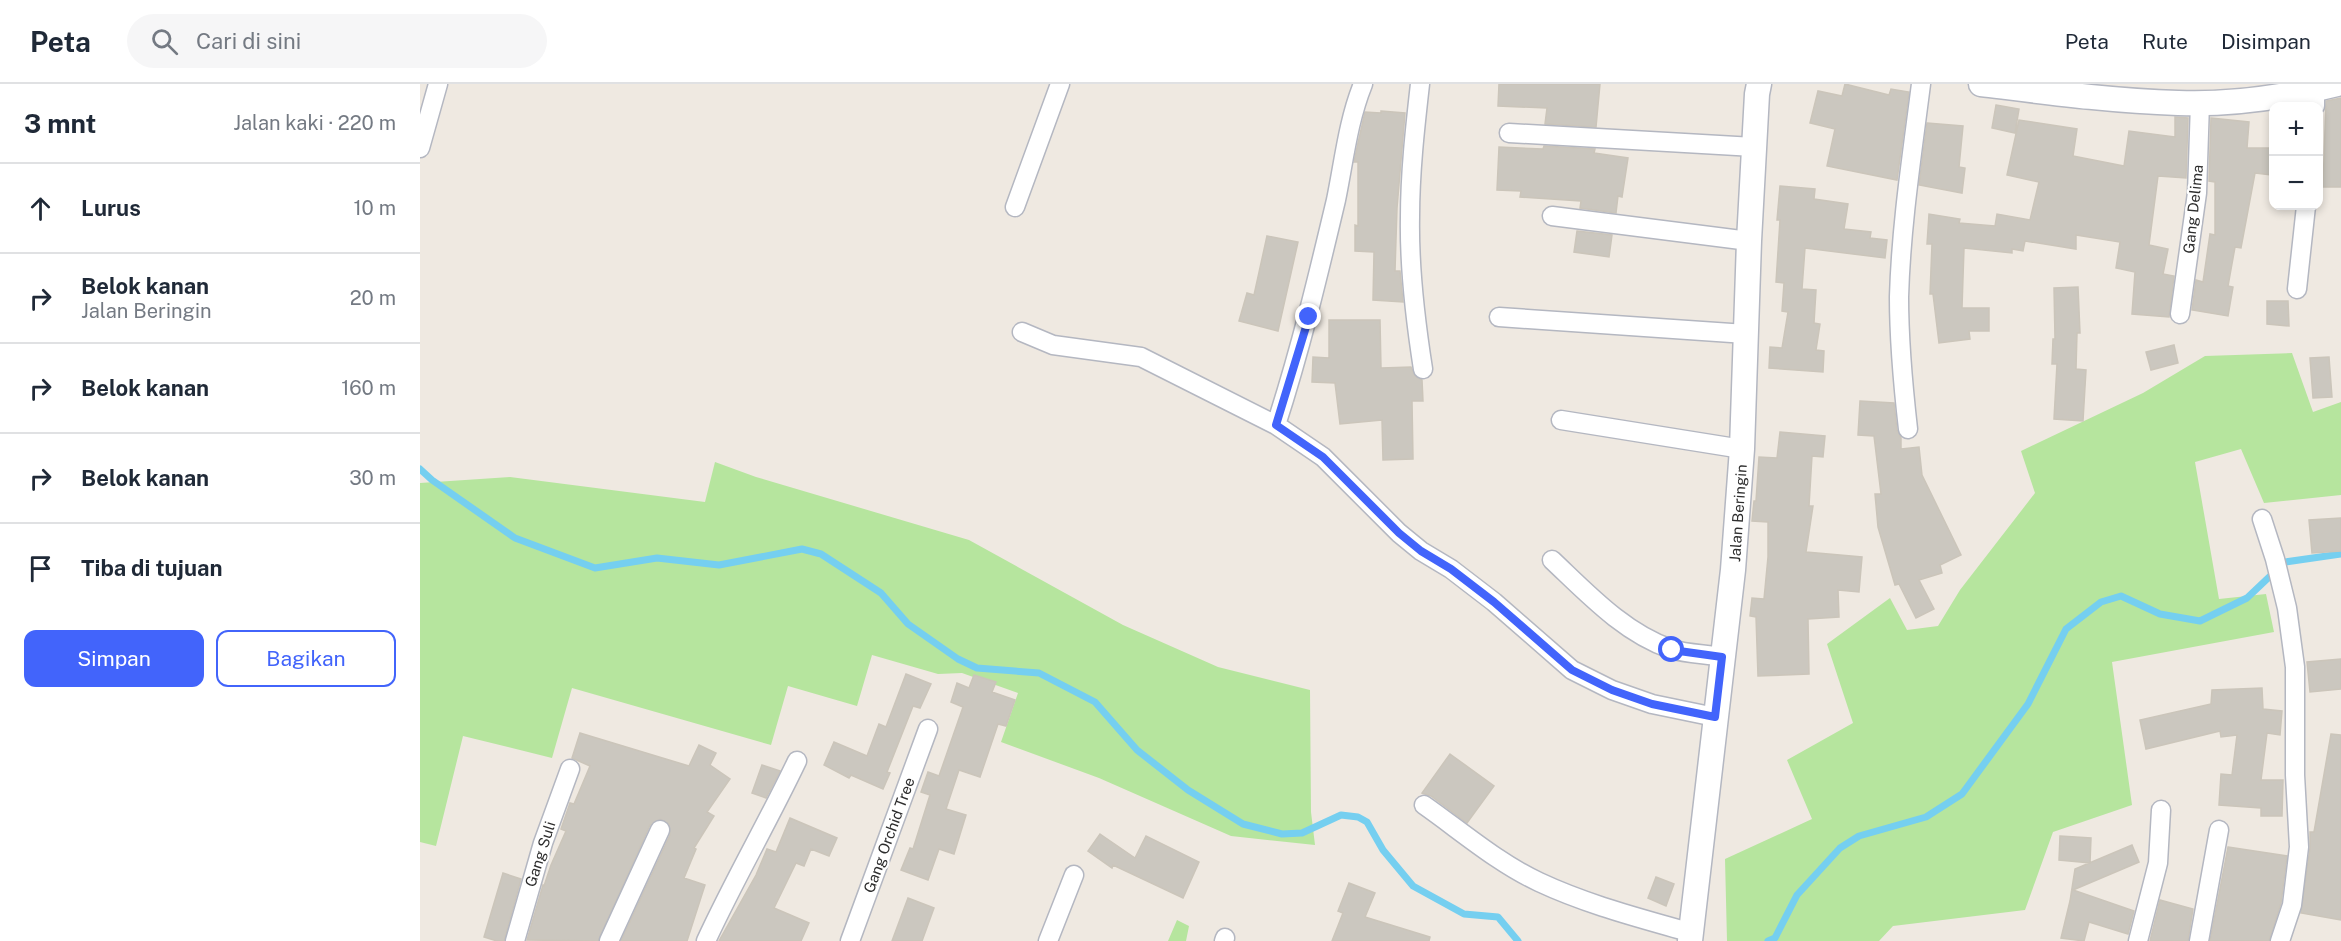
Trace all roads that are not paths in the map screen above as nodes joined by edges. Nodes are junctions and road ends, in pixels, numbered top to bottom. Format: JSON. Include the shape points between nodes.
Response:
{"nodes":[{"id":1,"x":438,"y":84,"type":"edge"},
{"id":2,"x":1060,"y":84,"type":"edge"},
{"id":3,"x":1363,"y":84,"type":"edge"},
{"id":4,"x":1420,"y":84,"type":"edge"},
{"id":5,"x":1760,"y":84,"type":"edge"},
{"id":6,"x":1921,"y":84,"type":"edge"},
{"id":7,"x":1981,"y":84,"type":"edge"},
{"id":8,"x":2066,"y":89,"type":"edge"},
{"id":9,"x":2322,"y":93,"type":"edge"},
{"id":10,"x":2200,"y":103,"type":"junction"},
{"id":11,"x":1509,"y":134,"type":"dead end"},
{"id":12,"x":1754,"y":147,"type":"junction"},
{"id":13,"x":420,"y":148,"type":"edge"},
{"id":14,"x":1015,"y":207,"type":"dead end"},
{"id":15,"x":2306,"y":210,"type":"edge"},
{"id":16,"x":1552,"y":216,"type":"dead end"},
{"id":17,"x":1749,"y":241,"type":"junction"},
{"id":18,"x":2297,"y":289,"type":"dead end"},
{"id":19,"x":2180,"y":314,"type":"dead end"},
{"id":20,"x":1500,"y":317,"type":"dead end"},
{"id":21,"x":1022,"y":332,"type":"dead end"},
{"id":22,"x":1746,"y":334,"type":"junction"},
{"id":23,"x":1423,"y":369,"type":"dead end"},
{"id":24,"x":1561,"y":420,"type":"dead end"},
{"id":25,"x":1276,"y":425,"type":"junction"},
{"id":26,"x":1908,"y":429,"type":"dead end"},
{"id":27,"x":1742,"y":449,"type":"junction"},
{"id":28,"x":2262,"y":519,"type":"dead end"},
{"id":29,"x":1552,"y":560,"type":"dead end"},
{"id":30,"x":1722,"y":657,"type":"junction"},
{"id":31,"x":1715,"y":717,"type":"junction"},
{"id":32,"x":928,"y":729,"type":"dead end"},
{"id":33,"x":797,"y":761,"type":"dead end"},
{"id":34,"x":570,"y":769,"type":"dead end"},
{"id":35,"x":1424,"y":805,"type":"dead end"},
{"id":36,"x":2161,"y":810,"type":"dead end"},
{"id":37,"x":660,"y":830,"type":"dead end"},
{"id":38,"x":2219,"y":830,"type":"dead end"},
{"id":39,"x":1074,"y":875,"type":"dead end"},
{"id":40,"x":1691,"y":937,"type":"edge"},
{"id":41,"x":515,"y":941,"type":"edge"},
{"id":42,"x":609,"y":941,"type":"edge"},
{"id":43,"x":706,"y":941,"type":"edge"},
{"id":44,"x":850,"y":941,"type":"edge"},
{"id":45,"x":1048,"y":941,"type":"edge"},
{"id":46,"x":2138,"y":941,"type":"edge"},
{"id":47,"x":2199,"y":941,"type":"edge"},
{"id":48,"x":2280,"y":941,"type":"edge"}],
"edges":[{"from":1,"to":13,"type":"street"},
{"from":2,"to":14,"type":"street"},
{"from":3,"to":25,"type":"street","via":[[1353,112],[1309,317]]},
{"from":4,"to":23,"type":"street","via":[[1410,219],[1414,307]]},
{"from":5,"to":12,"type":"street","name":"Jalan Beringin"},
{"from":6,"to":26,"type":"street","via":[[1900,287]]},
{"from":7,"to":8,"type":"street"},
{"from":8,"to":10,"type":"street","via":[[2179,104]]},
{"from":9,"to":10,"type":"street"},
{"from":10,"to":19,"type":"street","name":"Gang Delima","via":[[2197,193]]},
{"from":11,"to":12,"type":"street"},
{"from":12,"to":17,"type":"street","name":"Jalan Beringin"},
{"from":15,"to":18,"type":"street"},
{"from":16,"to":17,"type":"street"},
{"from":17,"to":22,"type":"street","name":"Jalan Beringin"},
{"from":20,"to":22,"type":"street"},
{"from":21,"to":25,"type":"street","via":[[1053,345],[1141,357]]},
{"from":22,"to":27,"type":"street","name":"Jalan Beringin"},
{"from":24,"to":27,"type":"street"},
{"from":25,"to":31,"type":"street","via":[[1323,457],[1399,533],[1494,602],[1572,670],[1652,704]]},
{"from":27,"to":30,"type":"street","name":"Jalan Beringin"},
{"from":28,"to":48,"type":"street","via":[[2287,608],[2295,667],[2299,847],[2292,905]]},
{"from":29,"to":30,"type":"street","via":[[1635,633],[1672,650]]},
{"from":30,"to":31,"type":"street","name":"Jalan Beringin"},
{"from":31,"to":40,"type":"street","name":"Jalan Beringin"},
{"from":32,"to":44,"type":"street","name":"Gang Orchid Tree"},
{"from":33,"to":43,"type":"street"},
{"from":34,"to":41,"type":"street","name":"Gang Suli","via":[[543,843]]},
{"from":35,"to":40,"type":"street","via":[[1536,881]]},
{"from":36,"to":46,"type":"street","via":[[2158,863]]},
{"from":37,"to":42,"type":"street"},
{"from":38,"to":47,"type":"street"},
{"from":39,"to":45,"type":"street"}]}
